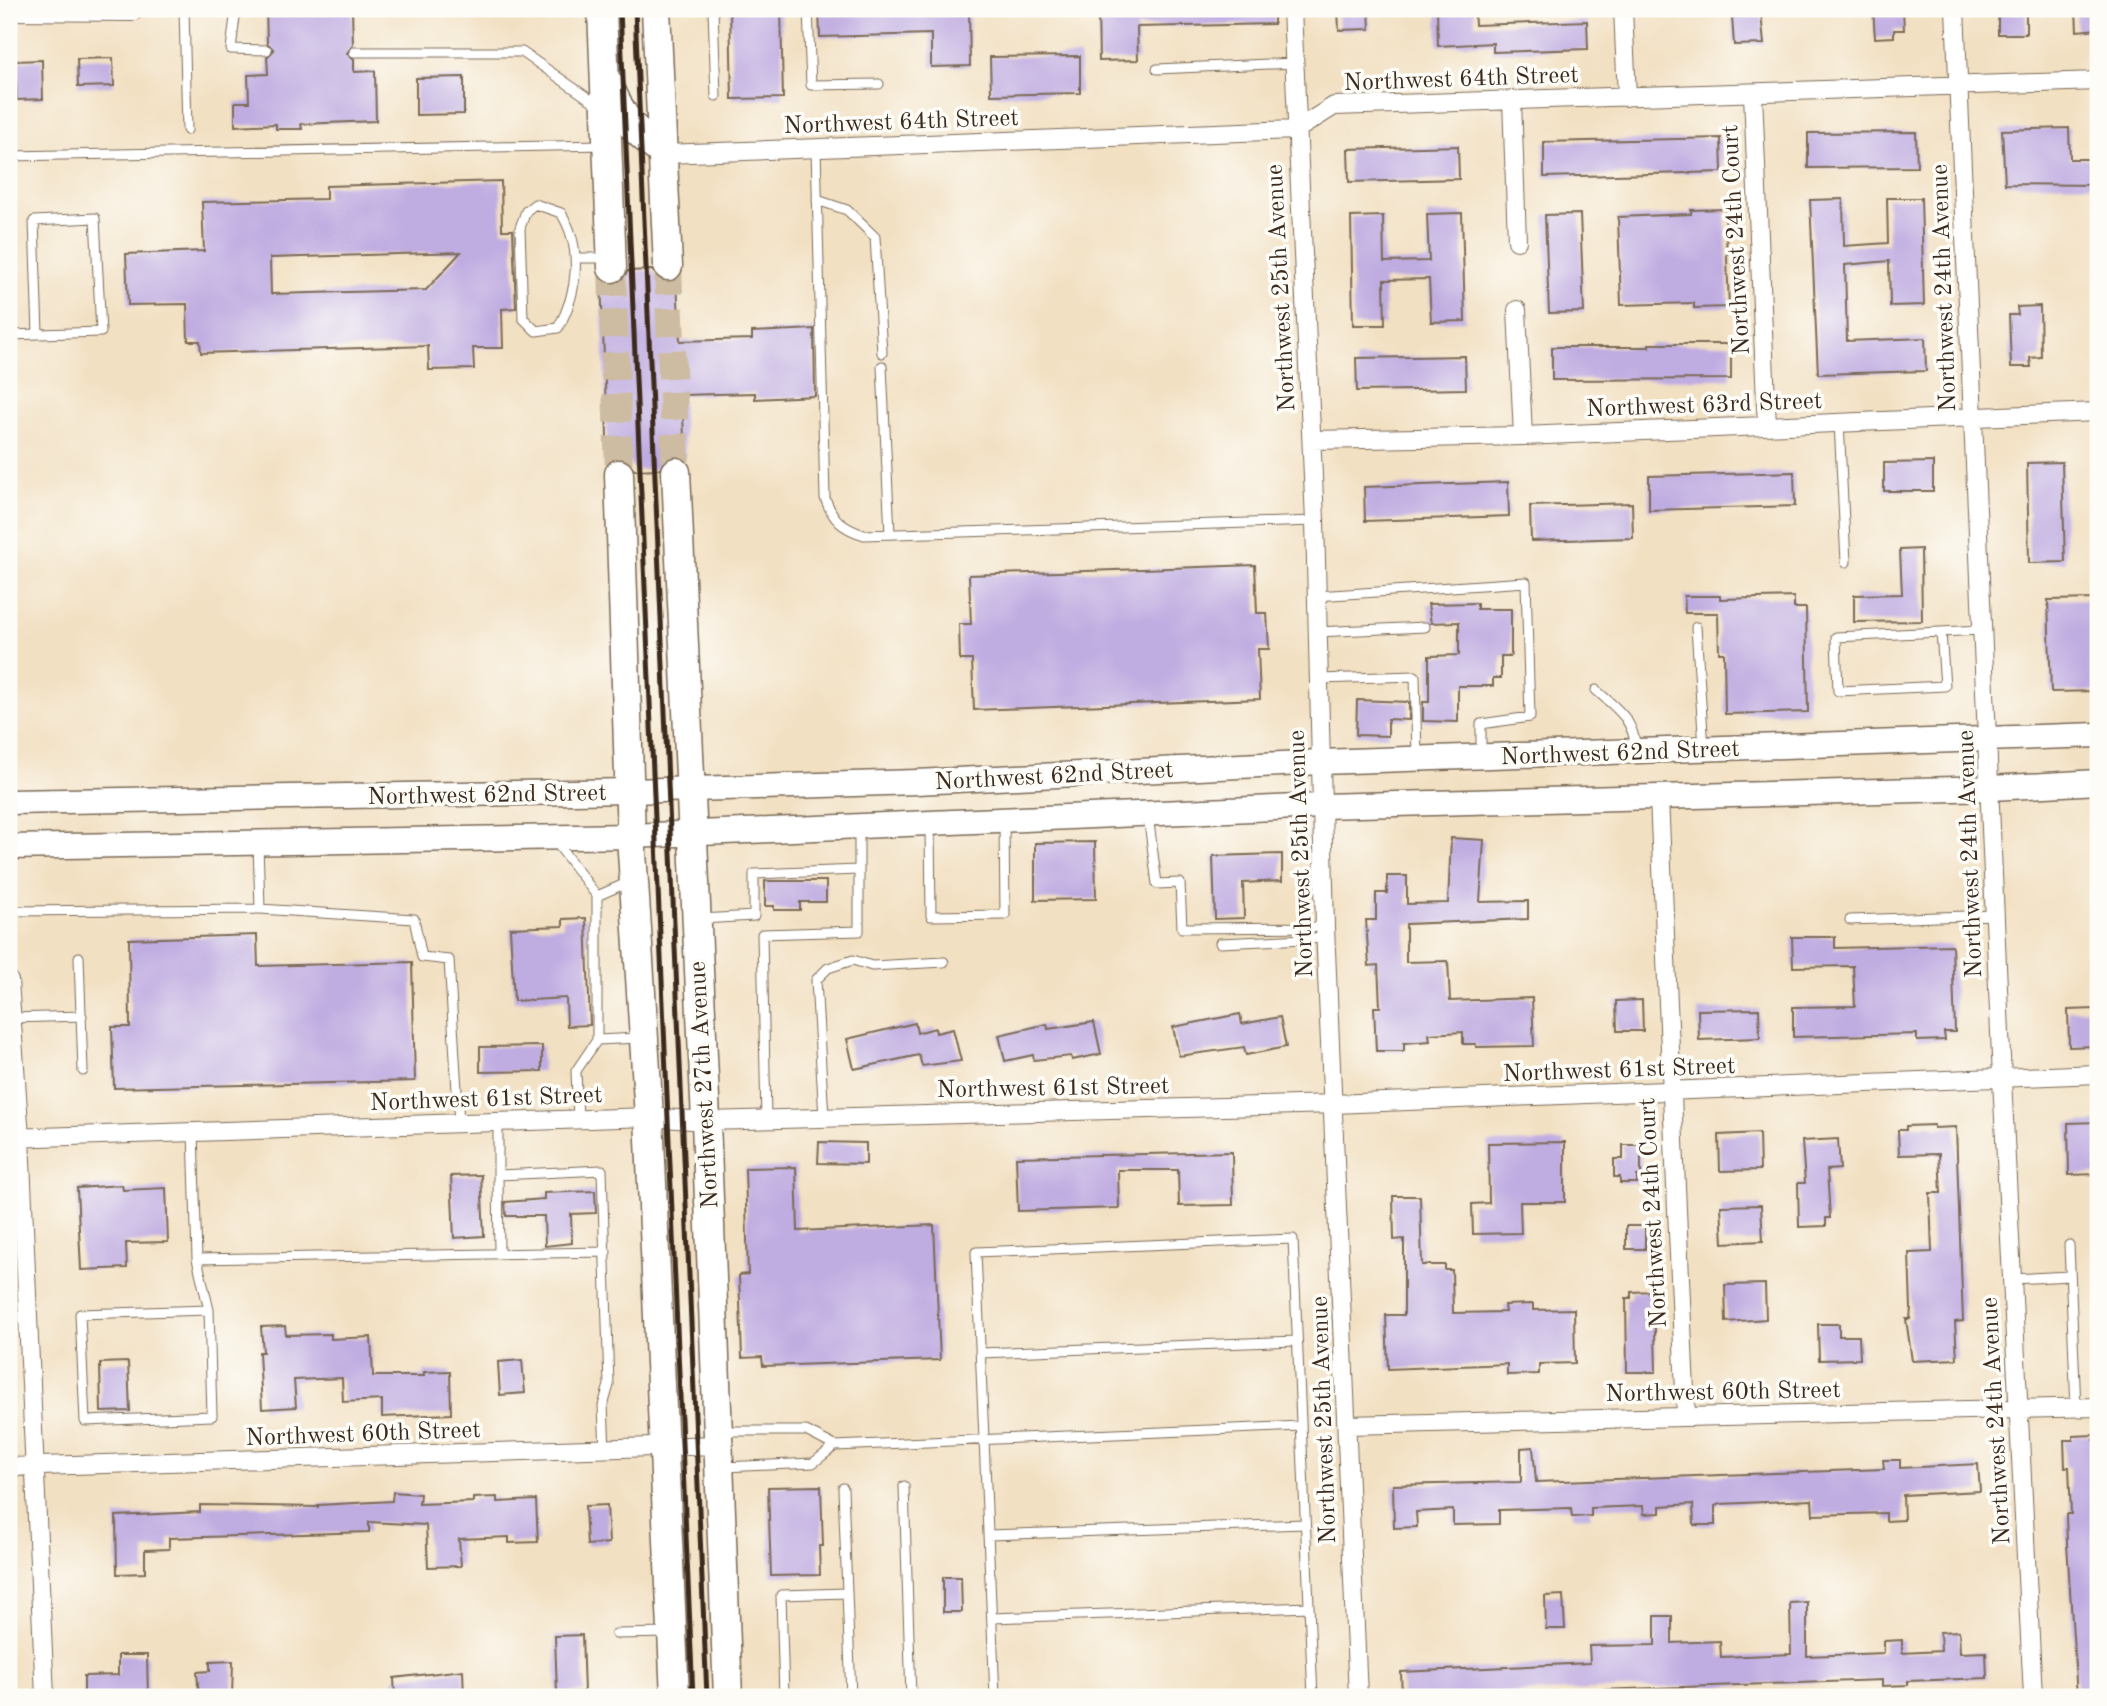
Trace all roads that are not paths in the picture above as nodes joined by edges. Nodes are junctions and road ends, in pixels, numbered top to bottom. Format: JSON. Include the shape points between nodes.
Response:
{"nodes":[{"id":1,"x":184,"y":9,"type":"edge"},
{"id":2,"x":236,"y":9,"type":"edge"},
{"id":3,"x":485,"y":9,"type":"edge"},
{"id":4,"x":525,"y":9,"type":"edge"},
{"id":5,"x":602,"y":9,"type":"edge"},
{"id":6,"x":656,"y":9,"type":"edge"},
{"id":7,"x":713,"y":9,"type":"edge"},
{"id":8,"x":808,"y":9,"type":"edge"},
{"id":9,"x":1292,"y":9,"type":"edge"},
{"id":10,"x":1623,"y":9,"type":"edge"},
{"id":11,"x":1955,"y":9,"type":"edge"},
{"id":12,"x":9,"y":11,"type":"edge"},
{"id":13,"x":132,"y":12,"type":"dead end"},
{"id":14,"x":267,"y":50,"type":"dead end"},
{"id":15,"x":354,"y":52,"type":"dead end"},
{"id":16,"x":1294,"y":63,"type":"junction"},
{"id":17,"x":1157,"y":69,"type":"dead end"},
{"id":18,"x":604,"y":72,"type":"junction"},
{"id":19,"x":2098,"y":81,"type":"edge"},
{"id":20,"x":879,"y":84,"type":"dead end"},
{"id":21,"x":1959,"y":85,"type":"junction"},
{"id":22,"x":1753,"y":94,"type":"junction"},
{"id":23,"x":716,"y":96,"type":"dead end"},
{"id":24,"x":1627,"y":97,"type":"junction"},
{"id":25,"x":1512,"y":100,"type":"junction"},
{"id":26,"x":605,"y":110,"type":"junction"},
{"id":27,"x":187,"y":130,"type":"dead end"},
{"id":28,"x":1296,"y":130,"type":"junction"},
{"id":29,"x":607,"y":145,"type":"junction"},
{"id":30,"x":816,"y":148,"type":"junction"},
{"id":31,"x":664,"y":153,"type":"junction"},
{"id":32,"x":9,"y":156,"type":"edge"},
{"id":33,"x":817,"y":200,"type":"junction"},
{"id":34,"x":1517,"y":241,"type":"dead end"},
{"id":35,"x":577,"y":258,"type":"junction"},
{"id":36,"x":612,"y":263,"type":"joint"},
{"id":37,"x":668,"y":266,"type":"tunnel mouth"},
{"id":38,"x":1517,"y":310,"type":"dead end"},
{"id":39,"x":38,"y":334,"type":"junction"},
{"id":40,"x":9,"y":335,"type":"edge"},
{"id":41,"x":881,"y":353,"type":"dead end"},
{"id":42,"x":882,"y":366,"type":"dead end"},
{"id":43,"x":2098,"y":412,"type":"edge"},
{"id":44,"x":1973,"y":416,"type":"junction"},
{"id":45,"x":1839,"y":422,"type":"junction"},
{"id":46,"x":1768,"y":426,"type":"junction"},
{"id":47,"x":1523,"y":436,"type":"junction"},
{"id":48,"x":1312,"y":440,"type":"junction"},
{"id":49,"x":676,"y":472,"type":"tunnel mouth"},
{"id":50,"x":619,"y":474,"type":"tunnel mouth"},
{"id":51,"x":1315,"y":521,"type":"junction"},
{"id":52,"x":890,"y":534,"type":"junction"},
{"id":53,"x":1846,"y":562,"type":"dead end"},
{"id":54,"x":1317,"y":596,"type":"junction"},
{"id":55,"x":1425,"y":627,"type":"dead end"},
{"id":56,"x":1696,"y":627,"type":"dead end"},
{"id":57,"x":1984,"y":630,"type":"junction"},
{"id":58,"x":1317,"y":632,"type":"junction"},
{"id":59,"x":1941,"y":632,"type":"junction"},
{"id":60,"x":1319,"y":679,"type":"junction"},
{"id":61,"x":1596,"y":690,"type":"dead end"},
{"id":62,"x":2098,"y":735,"type":"edge"},
{"id":63,"x":1989,"y":741,"type":"junction"},
{"id":64,"x":1704,"y":749,"type":"junction"},
{"id":65,"x":1636,"y":751,"type":"junction"},
{"id":66,"x":1481,"y":756,"type":"junction"},
{"id":67,"x":1418,"y":758,"type":"junction"},
{"id":68,"x":1321,"y":762,"type":"junction"},
{"id":69,"x":2098,"y":782,"type":"edge"},
{"id":70,"x":1991,"y":788,"type":"junction"},
{"id":71,"x":689,"y":789,"type":"junction"},
{"id":72,"x":631,"y":792,"type":"junction"},
{"id":73,"x":1659,"y":798,"type":"junction"},
{"id":74,"x":9,"y":802,"type":"edge"},
{"id":75,"x":1322,"y":806,"type":"junction"},
{"id":76,"x":1147,"y":813,"type":"junction"},
{"id":77,"x":1004,"y":822,"type":"junction"},
{"id":78,"x":930,"y":825,"type":"junction"},
{"id":79,"x":859,"y":827,"type":"junction"},
{"id":80,"x":691,"y":833,"type":"junction"},
{"id":81,"x":631,"y":836,"type":"junction"},
{"id":82,"x":552,"y":838,"type":"junction"},
{"id":83,"x":258,"y":843,"type":"junction"},
{"id":84,"x":9,"y":847,"type":"edge"},
{"id":85,"x":859,"y":870,"type":"junction"},
{"id":86,"x":634,"y":880,"type":"junction"},
{"id":87,"x":597,"y":895,"type":"junction"},
{"id":88,"x":260,"y":909,"type":"junction"},
{"id":89,"x":9,"y":911,"type":"edge"},
{"id":90,"x":1996,"y":915,"type":"junction"},
{"id":91,"x":754,"y":916,"type":"junction"},
{"id":92,"x":695,"y":919,"type":"junction"},
{"id":93,"x":1850,"y":920,"type":"dead end"},
{"id":94,"x":1326,"y":932,"type":"junction"},
{"id":95,"x":762,"y":934,"type":"junction"},
{"id":96,"x":1220,"y":943,"type":"dead end"},
{"id":97,"x":79,"y":957,"type":"dead end"},
{"id":98,"x":944,"y":962,"type":"dead end"},
{"id":99,"x":9,"y":981,"type":"edge"},
{"id":100,"x":82,"y":1016,"type":"junction"},
{"id":101,"x":12,"y":1018,"type":"junction"},
{"id":102,"x":644,"y":1038,"type":"junction"},
{"id":103,"x":597,"y":1040,"type":"junction"},
{"id":104,"x":83,"y":1071,"type":"dead end"},
{"id":105,"x":2098,"y":1074,"type":"edge"},
{"id":106,"x":2002,"y":1079,"type":"junction"},
{"id":107,"x":1671,"y":1091,"type":"junction"},
{"id":108,"x":1334,"y":1104,"type":"junction"},
{"id":109,"x":649,"y":1117,"type":"junction"},
{"id":110,"x":824,"y":1118,"type":"junction"},
{"id":111,"x":579,"y":1119,"type":"junction"},
{"id":112,"x":766,"y":1119,"type":"junction"},
{"id":113,"x":706,"y":1121,"type":"junction"},
{"id":114,"x":498,"y":1122,"type":"junction"},
{"id":115,"x":459,"y":1124,"type":"junction"},
{"id":116,"x":193,"y":1132,"type":"junction"},
{"id":117,"x":15,"y":1138,"type":"edge"},
{"id":118,"x":498,"y":1175,"type":"junction"},
{"id":119,"x":2069,"y":1245,"type":"dead end"},
{"id":120,"x":606,"y":1252,"type":"junction"},
{"id":121,"x":499,"y":1254,"type":"junction"},
{"id":122,"x":197,"y":1259,"type":"junction"},
{"id":123,"x":2070,"y":1276,"type":"junction"},
{"id":124,"x":2012,"y":1279,"type":"junction"},
{"id":125,"x":209,"y":1310,"type":"junction"},
{"id":126,"x":1297,"y":1341,"type":"junction"},
{"id":127,"x":980,"y":1353,"type":"junction"},
{"id":128,"x":2098,"y":1407,"type":"edge"},
{"id":129,"x":2076,"y":1408,"type":"junction"},
{"id":130,"x":2020,"y":1410,"type":"junction"},
{"id":131,"x":1686,"y":1415,"type":"junction"},
{"id":132,"x":1348,"y":1425,"type":"junction"},
{"id":133,"x":1301,"y":1426,"type":"junction"},
{"id":134,"x":984,"y":1437,"type":"junction"},
{"id":135,"x":835,"y":1446,"type":"junction"},
{"id":136,"x":666,"y":1448,"type":"junction"},
{"id":137,"x":719,"y":1448,"type":"junction"},
{"id":138,"x":605,"y":1450,"type":"junction"},
{"id":139,"x":35,"y":1466,"type":"junction"},
{"id":140,"x":9,"y":1467,"type":"edge"},
{"id":141,"x":904,"y":1486,"type":"dead end"},
{"id":142,"x":843,"y":1488,"type":"dead end"},
{"id":143,"x":1305,"y":1524,"type":"junction"},
{"id":144,"x":988,"y":1535,"type":"junction"},
{"id":145,"x":847,"y":1592,"type":"junction"},
{"id":146,"x":1309,"y":1607,"type":"junction"},
{"id":147,"x":992,"y":1618,"type":"junction"},
{"id":148,"x":672,"y":1633,"type":"junction"},
{"id":149,"x":616,"y":1634,"type":"dead end"},
{"id":150,"x":45,"y":1697,"type":"edge"},
{"id":151,"x":675,"y":1697,"type":"edge"},
{"id":152,"x":728,"y":1697,"type":"edge"},
{"id":153,"x":784,"y":1697,"type":"edge"},
{"id":154,"x":851,"y":1697,"type":"edge"},
{"id":155,"x":912,"y":1697,"type":"edge"},
{"id":156,"x":995,"y":1697,"type":"edge"},
{"id":157,"x":1312,"y":1697,"type":"edge"},
{"id":158,"x":1358,"y":1697,"type":"edge"},
{"id":159,"x":2033,"y":1697,"type":"edge"}],
"edges":[{"from":1,"to":27,"type":"lane"},
{"from":2,"to":14,"type":"lane","via":[[231,50]]},
{"from":3,"to":4,"type":"lane"},
{"from":5,"to":18,"type":"main road"},
{"from":6,"to":31,"type":"main road"},
{"from":7,"to":23,"type":"lane"},
{"from":8,"to":20,"type":"lane","via":[[811,85]]},
{"from":9,"to":16,"type":"street","name":"Northwest 25th Avenue"},
{"from":10,"to":24,"type":"street"},
{"from":11,"to":21,"type":"street","name":"Northwest 24th Avenue"},
{"from":12,"to":13,"type":"street"},
{"from":15,"to":26,"type":"lane","via":[[522,52]]},
{"from":16,"to":17,"type":"lane"},
{"from":16,"to":28,"type":"street","name":"Northwest 25th Avenue"},
{"from":18,"to":26,"type":"main road"},
{"from":18,"to":31,"type":"main road","via":[[619,111],[636,132]]},
{"from":19,"to":21,"type":"street","name":"Northwest 64th Street"},
{"from":21,"to":22,"type":"street","name":"Northwest 64th Street"},
{"from":21,"to":44,"type":"street","name":"Northwest 24th Avenue"},
{"from":22,"to":24,"type":"street","name":"Northwest 64th Street"},
{"from":22,"to":46,"type":"street","name":"Northwest 24th Court"},
{"from":24,"to":25,"type":"street","name":"Northwest 64th Street"},
{"from":25,"to":28,"type":"street","name":"Northwest 64th Street","via":[[1334,106]]},
{"from":25,"to":34,"type":"street"},
{"from":26,"to":29,"type":"main road"},
{"from":28,"to":30,"type":"street","name":"Northwest 64th Street"},
{"from":28,"to":48,"type":"street","name":"Northwest 25th Avenue"},
{"from":29,"to":32,"type":"lane"},
{"from":29,"to":36,"type":"main road"},
{"from":30,"to":31,"type":"street","name":"Northwest 64th Street"},
{"from":30,"to":33,"type":"lane"},
{"from":31,"to":37,"type":"main road"},
{"from":33,"to":41,"type":"lane","via":[[847,210],[875,237]]},
{"from":33,"to":52,"type":"lane","via":[[825,498],[832,516],[846,529],[864,535]]},
{"from":35,"to":35,"type":"lane","via":[[561,213],[535,204],[526,211],[520,228],[523,318],[536,331],[558,328],[564,319]]},
{"from":35,"to":36,"type":"lane"},
{"from":38,"to":47,"type":"street"},
{"from":39,"to":39,"type":"lane","via":[[100,332],[95,218],[34,221]]},
{"from":39,"to":40,"type":"lane"},
{"from":42,"to":52,"type":"lane"},
{"from":43,"to":44,"type":"street","name":"Northwest 63rd Street"},
{"from":44,"to":45,"type":"street","name":"Northwest 63rd Street"},
{"from":44,"to":57,"type":"street","name":"Northwest 24th Avenue"},
{"from":45,"to":46,"type":"street","name":"Northwest 63rd Street"},
{"from":45,"to":53,"type":"lane"},
{"from":46,"to":47,"type":"street","name":"Northwest 63rd Street"},
{"from":47,"to":48,"type":"street","name":"Northwest 63rd Street"},
{"from":48,"to":51,"type":"street","name":"Northwest 25th Avenue"},
{"from":49,"to":71,"type":"main road","name":"Northwest 27th Avenue"},
{"from":50,"to":72,"type":"main road"},
{"from":51,"to":52,"type":"lane"},
{"from":51,"to":54,"type":"street","name":"Northwest 25th Avenue"},
{"from":54,"to":58,"type":"street","name":"Northwest 25th Avenue"},
{"from":54,"to":66,"type":"lane","via":[[1526,582],[1530,717],[1481,724]]},
{"from":55,"to":58,"type":"lane"},
{"from":56,"to":64,"type":"lane"},
{"from":57,"to":59,"type":"lane"},
{"from":57,"to":63,"type":"street","name":"Northwest 24th Avenue"},
{"from":58,"to":60,"type":"street","name":"Northwest 25th Avenue"},
{"from":59,"to":59,"type":"lane","via":[[1836,637],[1838,691],[1945,686]]},
{"from":60,"to":67,"type":"lane","via":[[1415,676]]},
{"from":60,"to":68,"type":"street","name":"Northwest 25th Avenue"},
{"from":61,"to":65,"type":"lane","via":[[1628,719]]},
{"from":62,"to":63,"type":"main road","name":"Northwest 62nd Street"},
{"from":63,"to":64,"type":"main road","name":"Northwest 62nd Street"},
{"from":63,"to":70,"type":"street","name":"Northwest 24th Avenue"},
{"from":64,"to":65,"type":"main road","name":"Northwest 62nd Street"},
{"from":65,"to":66,"type":"main road","name":"Northwest 62nd Street"},
{"from":66,"to":67,"type":"main road","name":"Northwest 62nd Street"},
{"from":67,"to":68,"type":"main road","name":"Northwest 62nd Street"},
{"from":68,"to":71,"type":"main road","name":"Northwest 62nd Street"},
{"from":68,"to":75,"type":"street","name":"Northwest 25th Avenue"},
{"from":69,"to":70,"type":"main road","name":"Northwest 62nd Street"},
{"from":70,"to":73,"type":"main road","name":"Northwest 62nd Street"},
{"from":70,"to":90,"type":"street","name":"Northwest 24th Avenue"},
{"from":71,"to":72,"type":"main road","name":"Northwest 62nd Street"},
{"from":71,"to":80,"type":"main road","name":"Northwest 27th Avenue"},
{"from":72,"to":74,"type":"main road","name":"Northwest 62nd Street"},
{"from":72,"to":81,"type":"main road"},
{"from":73,"to":75,"type":"main road","name":"Northwest 62nd Street"},
{"from":73,"to":107,"type":"street","name":"Northwest 24th Court"},
{"from":75,"to":76,"type":"main road","name":"Northwest 62nd Street"},
{"from":75,"to":94,"type":"street","name":"Northwest 25th Avenue"},
{"from":76,"to":77,"type":"main road","name":"Northwest 62nd Street"},
{"from":76,"to":94,"type":"lane","via":[[1157,884],[1180,883],[1182,928]]},
{"from":77,"to":78,"type":"main road","name":"Northwest 62nd Street"},
{"from":77,"to":78,"type":"lane","via":[[1005,915],[931,916]]},
{"from":78,"to":79,"type":"main road","name":"Northwest 62nd Street"},
{"from":79,"to":80,"type":"main road","name":"Northwest 62nd Street"},
{"from":79,"to":85,"type":"lane"},
{"from":80,"to":81,"type":"main road","name":"Northwest 62nd Street"},
{"from":80,"to":92,"type":"main road","name":"Northwest 27th Avenue"},
{"from":81,"to":82,"type":"main road","name":"Northwest 62nd Street"},
{"from":81,"to":86,"type":"main road"},
{"from":82,"to":83,"type":"main road","name":"Northwest 62nd Street"},
{"from":82,"to":87,"type":"lane"},
{"from":83,"to":84,"type":"main road","name":"Northwest 62nd Street"},
{"from":83,"to":88,"type":"lane"},
{"from":85,"to":91,"type":"lane","via":[[754,874]]},
{"from":85,"to":95,"type":"lane","via":[[859,931]]},
{"from":86,"to":87,"type":"lane"},
{"from":86,"to":102,"type":"main road"},
{"from":87,"to":103,"type":"lane"},
{"from":88,"to":89,"type":"lane"},
{"from":88,"to":115,"type":"lane","via":[[414,919],[422,957],[449,960]]},
{"from":90,"to":93,"type":"lane"},
{"from":90,"to":106,"type":"street","name":"Northwest 24th Avenue"},
{"from":91,"to":92,"type":"lane"},
{"from":91,"to":95,"type":"lane"},
{"from":92,"to":113,"type":"main road","name":"Northwest 27th Avenue"},
{"from":94,"to":96,"type":"lane"},
{"from":94,"to":108,"type":"street","name":"Northwest 25th Avenue"},
{"from":95,"to":112,"type":"lane"},
{"from":97,"to":100,"type":"lane"},
{"from":98,"to":110,"type":"lane","via":[[872,966],[853,960],[828,968],[816,981]]},
{"from":99,"to":101,"type":"street"},
{"from":100,"to":101,"type":"lane"},
{"from":100,"to":104,"type":"lane"},
{"from":101,"to":117,"type":"street"},
{"from":102,"to":103,"type":"lane"},
{"from":102,"to":109,"type":"main road"},
{"from":103,"to":111,"type":"lane","via":[[576,1071]]},
{"from":105,"to":106,"type":"street","name":"Northwest 61st Street"},
{"from":106,"to":107,"type":"street","name":"Northwest 61st Street"},
{"from":106,"to":124,"type":"street","name":"Northwest 24th Avenue"},
{"from":107,"to":108,"type":"street","name":"Northwest 61st Street"},
{"from":107,"to":131,"type":"street","name":"Northwest 24th Court"},
{"from":108,"to":110,"type":"street","name":"Northwest 61st Street"},
{"from":108,"to":132,"type":"street","name":"Northwest 25th Avenue"},
{"from":109,"to":111,"type":"street","name":"Northwest 61st Street"},
{"from":109,"to":113,"type":"street","name":"Northwest 61st Street"},
{"from":109,"to":136,"type":"main road"},
{"from":110,"to":112,"type":"street","name":"Northwest 61st Street"},
{"from":111,"to":114,"type":"street","name":"Northwest 61st Street"},
{"from":112,"to":113,"type":"street","name":"Northwest 61st Street"},
{"from":113,"to":137,"type":"main road","name":"Northwest 27th Avenue"},
{"from":114,"to":115,"type":"street","name":"Northwest 61st Street"},
{"from":114,"to":118,"type":"lane"},
{"from":115,"to":116,"type":"street","name":"Northwest 61st Street"},
{"from":116,"to":117,"type":"street","name":"Northwest 61st Street"},
{"from":116,"to":122,"type":"lane"},
{"from":117,"to":139,"type":"street"},
{"from":118,"to":120,"type":"lane","via":[[602,1170]]},
{"from":118,"to":121,"type":"lane"},
{"from":119,"to":123,"type":"lane"},
{"from":120,"to":121,"type":"lane"},
{"from":120,"to":138,"type":"lane","via":[[609,1385],[603,1406]]},
{"from":121,"to":122,"type":"lane"},
{"from":122,"to":125,"type":"lane"},
{"from":123,"to":124,"type":"lane"},
{"from":123,"to":129,"type":"lane"},
{"from":124,"to":130,"type":"street","name":"Northwest 24th Avenue"},
{"from":125,"to":125,"type":"lane","via":[[80,1314],[85,1421],[212,1416]]},
{"from":126,"to":127,"type":"lane"},
{"from":126,"to":127,"type":"lane","via":[[1293,1239],[976,1252]]},
{"from":126,"to":133,"type":"lane"},
{"from":127,"to":134,"type":"lane"},
{"from":128,"to":129,"type":"street","name":"Northwest 60th Street"},
{"from":129,"to":130,"type":"street","name":"Northwest 60th Street"},
{"from":130,"to":131,"type":"street","name":"Northwest 60th Street"},
{"from":130,"to":159,"type":"street","name":"Northwest 24th Avenue"},
{"from":131,"to":132,"type":"street","name":"Northwest 60th Street"},
{"from":132,"to":158,"type":"street","name":"Northwest 25th Avenue"},
{"from":133,"to":134,"type":"lane"},
{"from":133,"to":143,"type":"lane"},
{"from":134,"to":135,"type":"lane"},
{"from":134,"to":144,"type":"lane"},
{"from":135,"to":137,"type":"lane","via":[[806,1431]]},
{"from":135,"to":137,"type":"lane","via":[[813,1463]]},
{"from":136,"to":137,"type":"street","name":"Northwest 60th Street"},
{"from":136,"to":138,"type":"street","name":"Northwest 60th Street"},
{"from":136,"to":148,"type":"main road"},
{"from":137,"to":152,"type":"main road","name":"Northwest 27th Avenue"},
{"from":138,"to":139,"type":"street","name":"Northwest 60th Street"},
{"from":139,"to":140,"type":"street","name":"Northwest 60th Street"},
{"from":139,"to":150,"type":"street"},
{"from":141,"to":155,"type":"lane"},
{"from":142,"to":145,"type":"lane"},
{"from":143,"to":144,"type":"lane"},
{"from":143,"to":146,"type":"lane"},
{"from":144,"to":147,"type":"lane"},
{"from":145,"to":153,"type":"lane","via":[[781,1595]]},
{"from":145,"to":154,"type":"lane"},
{"from":146,"to":147,"type":"lane"},
{"from":146,"to":157,"type":"lane"},
{"from":147,"to":156,"type":"lane"},
{"from":148,"to":149,"type":"lane"},
{"from":148,"to":151,"type":"main road"}]}
